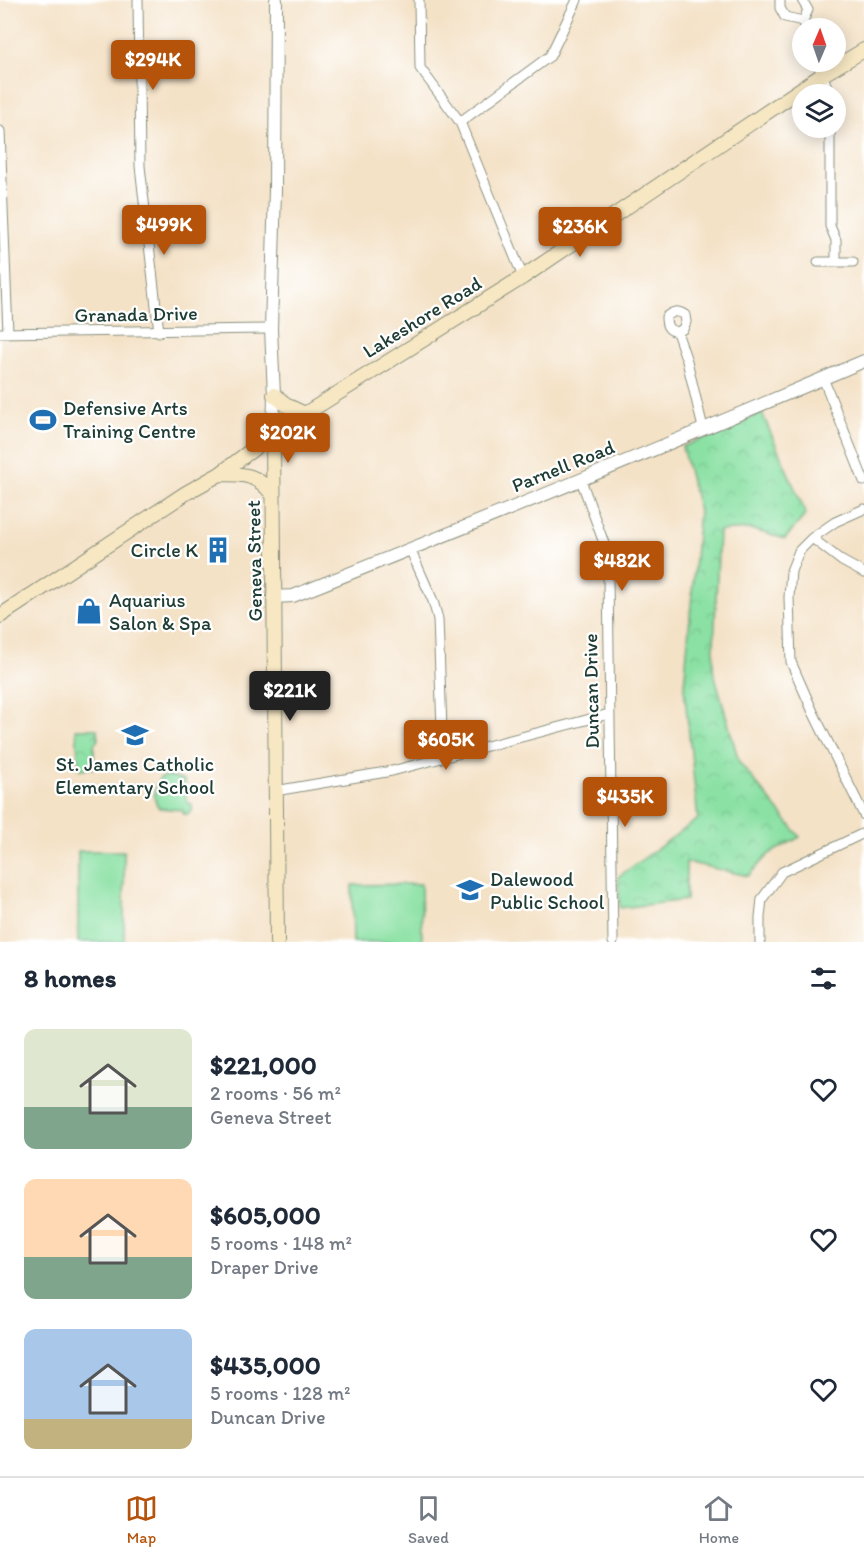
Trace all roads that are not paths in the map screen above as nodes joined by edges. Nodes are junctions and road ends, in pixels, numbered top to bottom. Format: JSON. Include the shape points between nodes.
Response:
{"nodes":[{"id":1,"x":138,"y":0,"type":"edge"},
{"id":2,"x":276,"y":0,"type":"edge"},
{"id":3,"x":419,"y":0,"type":"edge"},
{"id":4,"x":577,"y":0,"type":"edge"},
{"id":5,"x":780,"y":0,"type":"edge"},
{"id":6,"x":802,"y":0,"type":"edge"},
{"id":7,"x":806,"y":18,"type":"edge"},
{"id":8,"x":792,"y":19,"type":"edge"},
{"id":9,"x":864,"y":50,"type":"edge"},
{"id":10,"x":821,"y":72,"type":"edge"},
{"id":11,"x":822,"y":75,"type":"junction"},
{"id":12,"x":826,"y":84,"type":"edge"},
{"id":13,"x":460,"y":122,"type":"junction"},
{"id":14,"x":0,"y":131,"type":"edge"},
{"id":15,"x":830,"y":138,"type":"edge"},
{"id":16,"x":818,"y":262,"type":"dead end"},
{"id":17,"x":836,"y":262,"type":"junction"},
{"id":18,"x":853,"y":262,"type":"dead end"},
{"id":19,"x":523,"y":277,"type":"junction"},
{"id":20,"x":271,"y":328,"type":"junction"},
{"id":21,"x":159,"y":332,"type":"junction"},
{"id":22,"x":677,"y":332,"type":"dead end"},
{"id":23,"x":4,"y":333,"type":"edge"},
{"id":24,"x":864,"y":361,"type":"edge"},
{"id":25,"x":823,"y":378,"type":"junction"},
{"id":26,"x":274,"y":395,"type":"junction"},
{"id":27,"x":305,"y":414,"type":"junction"},
{"id":28,"x":703,"y":428,"type":"junction"},
{"id":29,"x":273,"y":434,"type":"junction"},
{"id":30,"x":220,"y":474,"type":"junction"},
{"id":31,"x":581,"y":480,"type":"junction"},
{"id":32,"x":864,"y":480,"type":"edge"},
{"id":33,"x":273,"y":495,"type":"junction"},
{"id":34,"x":864,"y":509,"type":"edge"},
{"id":35,"x":812,"y":538,"type":"junction"},
{"id":36,"x":410,"y":549,"type":"junction"},
{"id":37,"x":864,"y":573,"type":"edge"},
{"id":38,"x":273,"y":597,"type":"junction"},
{"id":39,"x":0,"y":616,"type":"edge"},
{"id":40,"x":609,"y":714,"type":"junction"},
{"id":41,"x":443,"y":757,"type":"junction"},
{"id":42,"x":275,"y":791,"type":"junction"},
{"id":43,"x":864,"y":815,"type":"edge"},
{"id":44,"x":864,"y":833,"type":"edge"},
{"id":45,"x":277,"y":942,"type":"edge"},
{"id":46,"x":614,"y":942,"type":"edge"},
{"id":47,"x":760,"y":942,"type":"edge"}],
"edges":[{"from":1,"to":21,"type":"street","via":[[140,166]]},
{"from":2,"to":20,"type":"street","name":"Geneva Street"},
{"from":3,"to":13,"type":"street","via":[[420,68]]},
{"from":4,"to":13,"type":"street","via":[[550,56]]},
{"from":5,"to":8,"type":"street","via":[[780,8]]},
{"from":6,"to":7,"type":"street","via":[[808,10]]},
{"from":9,"to":11,"type":"main road","name":"Lakeshore Road"},
{"from":10,"to":11,"type":"street"},
{"from":11,"to":12,"type":"street"},
{"from":11,"to":19,"type":"main road","name":"Lakeshore Road"},
{"from":13,"to":19,"type":"street"},
{"from":14,"to":23,"type":"street"},
{"from":15,"to":17,"type":"street","via":[[830,226],[836,240]]},
{"from":16,"to":17,"type":"street"},
{"from":17,"to":18,"type":"street"},
{"from":19,"to":27,"type":"main road","name":"Lakeshore Road"},
{"from":20,"to":21,"type":"street","name":"Granada Drive"},
{"from":20,"to":26,"type":"street","name":"Geneva Street"},
{"from":21,"to":23,"type":"street","name":"Granada Drive"},
{"from":22,"to":28,"type":"street"},
{"from":24,"to":25,"type":"street","name":"Parnell Road"},
{"from":25,"to":28,"type":"street","name":"Parnell Road"},
{"from":25,"to":32,"type":"street"},
{"from":26,"to":27,"type":"main road"},
{"from":26,"to":29,"type":"street","name":"Geneva Street"},
{"from":27,"to":29,"type":"main road","name":"Lakeshore Road"},
{"from":28,"to":31,"type":"street","name":"Parnell Road"},
{"from":29,"to":30,"type":"main road","name":"Lakeshore Road"},
{"from":29,"to":33,"type":"main road","name":"Geneva Street"},
{"from":30,"to":33,"type":"main road","via":[[258,479]]},
{"from":30,"to":39,"type":"main road","name":"Lakeshore Road"},
{"from":31,"to":36,"type":"street","name":"Parnell Road"},
{"from":31,"to":40,"type":"street","name":"Duncan Drive","via":[[605,546]]},
{"from":33,"to":38,"type":"main road","name":"Geneva Street"},
{"from":34,"to":35,"type":"street"},
{"from":35,"to":37,"type":"street"},
{"from":35,"to":43,"type":"street","via":[[799,551],[791,571],[791,662]]},
{"from":36,"to":38,"type":"street","name":"Parnell Road","via":[[293,596]]},
{"from":36,"to":41,"type":"street","via":[[438,619]]},
{"from":38,"to":42,"type":"main road","name":"Geneva Street"},
{"from":40,"to":41,"type":"street"},
{"from":40,"to":46,"type":"street","name":"Duncan Drive"},
{"from":41,"to":42,"type":"street","via":[[392,771]]},
{"from":42,"to":45,"type":"main road","name":"Geneva Street"},
{"from":44,"to":47,"type":"street","via":[[782,872],[762,899]]}]}
